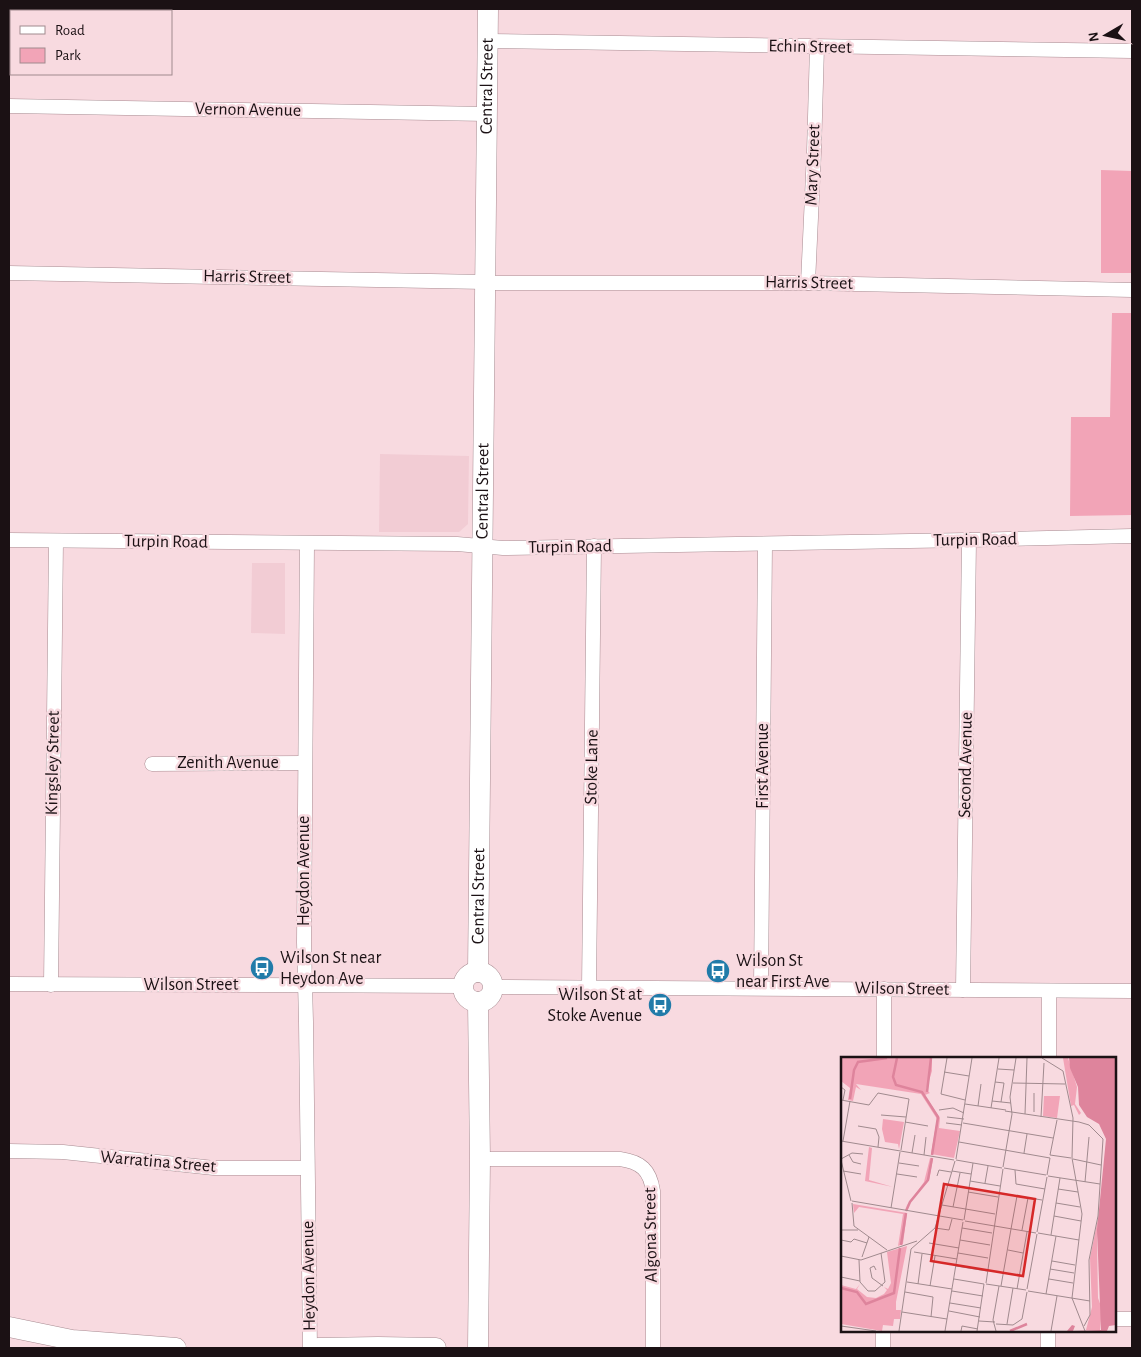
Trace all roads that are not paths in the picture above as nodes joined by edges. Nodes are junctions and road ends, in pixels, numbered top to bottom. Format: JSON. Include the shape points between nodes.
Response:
{"nodes":[{"id":1,"x":488,"y":9,"type":"edge"},
{"id":2,"x":488,"y":41,"type":"junction"},
{"id":3,"x":817,"y":47,"type":"junction"},
{"id":4,"x":1132,"y":51,"type":"edge"},
{"id":5,"x":9,"y":106,"type":"edge"},
{"id":6,"x":487,"y":114,"type":"junction"},
{"id":7,"x":9,"y":273,"type":"edge"},
{"id":8,"x":485,"y":282,"type":"junction"},
{"id":9,"x":808,"y":283,"type":"junction"},
{"id":10,"x":1132,"y":290,"type":"edge"},
{"id":11,"x":1132,"y":536,"type":"edge"},
{"id":12,"x":9,"y":540,"type":"edge"},
{"id":13,"x":968,"y":540,"type":"junction"},
{"id":14,"x":56,"y":541,"type":"junction"},
{"id":15,"x":307,"y":544,"type":"junction"},
{"id":16,"x":766,"y":544,"type":"junction"},
{"id":17,"x":594,"y":546,"type":"junction"},
{"id":18,"x":483,"y":547,"type":"junction"},
{"id":19,"x":304,"y":763,"type":"junction"},
{"id":20,"x":152,"y":764,"type":"dead end"},
{"id":21,"x":478,"y":972,"type":"junction"},
{"id":22,"x":9,"y":984,"type":"edge"},
{"id":23,"x":51,"y":984,"type":"junction"},
{"id":24,"x":305,"y":986,"type":"junction"},
{"id":25,"x":463,"y":986,"type":"junction"},
{"id":26,"x":493,"y":987,"type":"junction"},
{"id":27,"x":589,"y":988,"type":"junction"},
{"id":28,"x":762,"y":988,"type":"junction"},
{"id":29,"x":884,"y":989,"type":"junction"},
{"id":30,"x":963,"y":990,"type":"junction"},
{"id":31,"x":1049,"y":991,"type":"junction"},
{"id":32,"x":1132,"y":991,"type":"edge"},
{"id":33,"x":478,"y":1002,"type":"junction"},
{"id":34,"x":884,"y":1057,"type":"edge"},
{"id":35,"x":1049,"y":1057,"type":"edge"},
{"id":36,"x":9,"y":1151,"type":"edge"},
{"id":37,"x":480,"y":1159,"type":"junction"},
{"id":38,"x":307,"y":1168,"type":"junction"},
{"id":39,"x":1116,"y":1319,"type":"edge"},
{"id":40,"x":1132,"y":1319,"type":"edge"},
{"id":41,"x":9,"y":1327,"type":"edge"},
{"id":42,"x":883,"y":1332,"type":"edge"},
{"id":43,"x":1048,"y":1332,"type":"edge"},
{"id":44,"x":176,"y":1348,"type":"edge"},
{"id":45,"x":310,"y":1348,"type":"edge"},
{"id":46,"x":318,"y":1348,"type":"edge"},
{"id":47,"x":436,"y":1348,"type":"edge"},
{"id":48,"x":478,"y":1348,"type":"edge"},
{"id":49,"x":652,"y":1348,"type":"edge"},
{"id":50,"x":883,"y":1348,"type":"edge"},
{"id":51,"x":1048,"y":1348,"type":"edge"}],
"edges":[{"from":1,"to":2,"type":"main road","name":"Central Street"},
{"from":2,"to":3,"type":"street","name":"Echin Street"},
{"from":2,"to":6,"type":"main road","name":"Central Street"},
{"from":3,"to":4,"type":"street","name":"Echin Street"},
{"from":3,"to":9,"type":"street","name":"Mary Street"},
{"from":5,"to":6,"type":"street","name":"Vernon Avenue"},
{"from":6,"to":8,"type":"main road","name":"Central Street"},
{"from":7,"to":8,"type":"street","name":"Harris Street"},
{"from":8,"to":9,"type":"street","name":"Harris Street"},
{"from":8,"to":18,"type":"main road","name":"Central Street"},
{"from":9,"to":10,"type":"street","name":"Harris Street"},
{"from":11,"to":13,"type":"street","name":"Turpin Road"},
{"from":12,"to":14,"type":"street","name":"Turpin Road"},
{"from":13,"to":16,"type":"street","name":"Turpin Road"},
{"from":13,"to":30,"type":"street","name":"Second Avenue"},
{"from":14,"to":15,"type":"street","name":"Turpin Road"},
{"from":14,"to":23,"type":"street","name":"Kingsley Street"},
{"from":15,"to":18,"type":"street","name":"Turpin Road","via":[[457,544]]},
{"from":15,"to":19,"type":"street","name":"Heydon Avenue"},
{"from":16,"to":17,"type":"street","name":"Turpin Road"},
{"from":16,"to":28,"type":"street","name":"First Avenue"},
{"from":17,"to":18,"type":"street","name":"Turpin Road"},
{"from":17,"to":27,"type":"street","name":"Stoke Lane"},
{"from":18,"to":21,"type":"main road","name":"Central Street"},
{"from":19,"to":20,"type":"street","name":"Zenith Avenue"},
{"from":19,"to":24,"type":"street","name":"Heydon Avenue"},
{"from":21,"to":25,"type":"main road","via":[[469,974]]},
{"from":21,"to":26,"type":"main road","via":[[490,978]]},
{"from":22,"to":23,"type":"street","name":"Wilson Street"},
{"from":23,"to":24,"type":"street","name":"Wilson Street"},
{"from":24,"to":25,"type":"street","name":"Wilson Street"},
{"from":24,"to":38,"type":"street","name":"Heydon Avenue"},
{"from":25,"to":33,"type":"main road","via":[[468,999]]},
{"from":26,"to":27,"type":"street","name":"Wilson Street"},
{"from":26,"to":33,"type":"main road","via":[[486,999]]},
{"from":27,"to":28,"type":"street","name":"Wilson Street"},
{"from":28,"to":29,"type":"street","name":"Wilson Street"},
{"from":29,"to":30,"type":"street","name":"Wilson Street"},
{"from":29,"to":34,"type":"street"},
{"from":30,"to":31,"type":"street","name":"Wilson Street"},
{"from":31,"to":32,"type":"street","name":"Wilson Street"},
{"from":31,"to":35,"type":"street"},
{"from":33,"to":37,"type":"main road"},
{"from":36,"to":38,"type":"street","name":"Warratina Street","via":[[63,1152],[221,1168]]},
{"from":37,"to":48,"type":"main road"},
{"from":37,"to":49,"type":"street","name":"Algona Street","via":[[620,1160],[636,1163],[646,1171],[653,1191]]},
{"from":38,"to":45,"type":"street","name":"Heydon Avenue"},
{"from":39,"to":40,"type":"street"},
{"from":41,"to":44,"type":"main road","via":[[72,1340]]},
{"from":42,"to":50,"type":"street"},
{"from":43,"to":51,"type":"street"},
{"from":46,"to":47,"type":"main road"}]}
